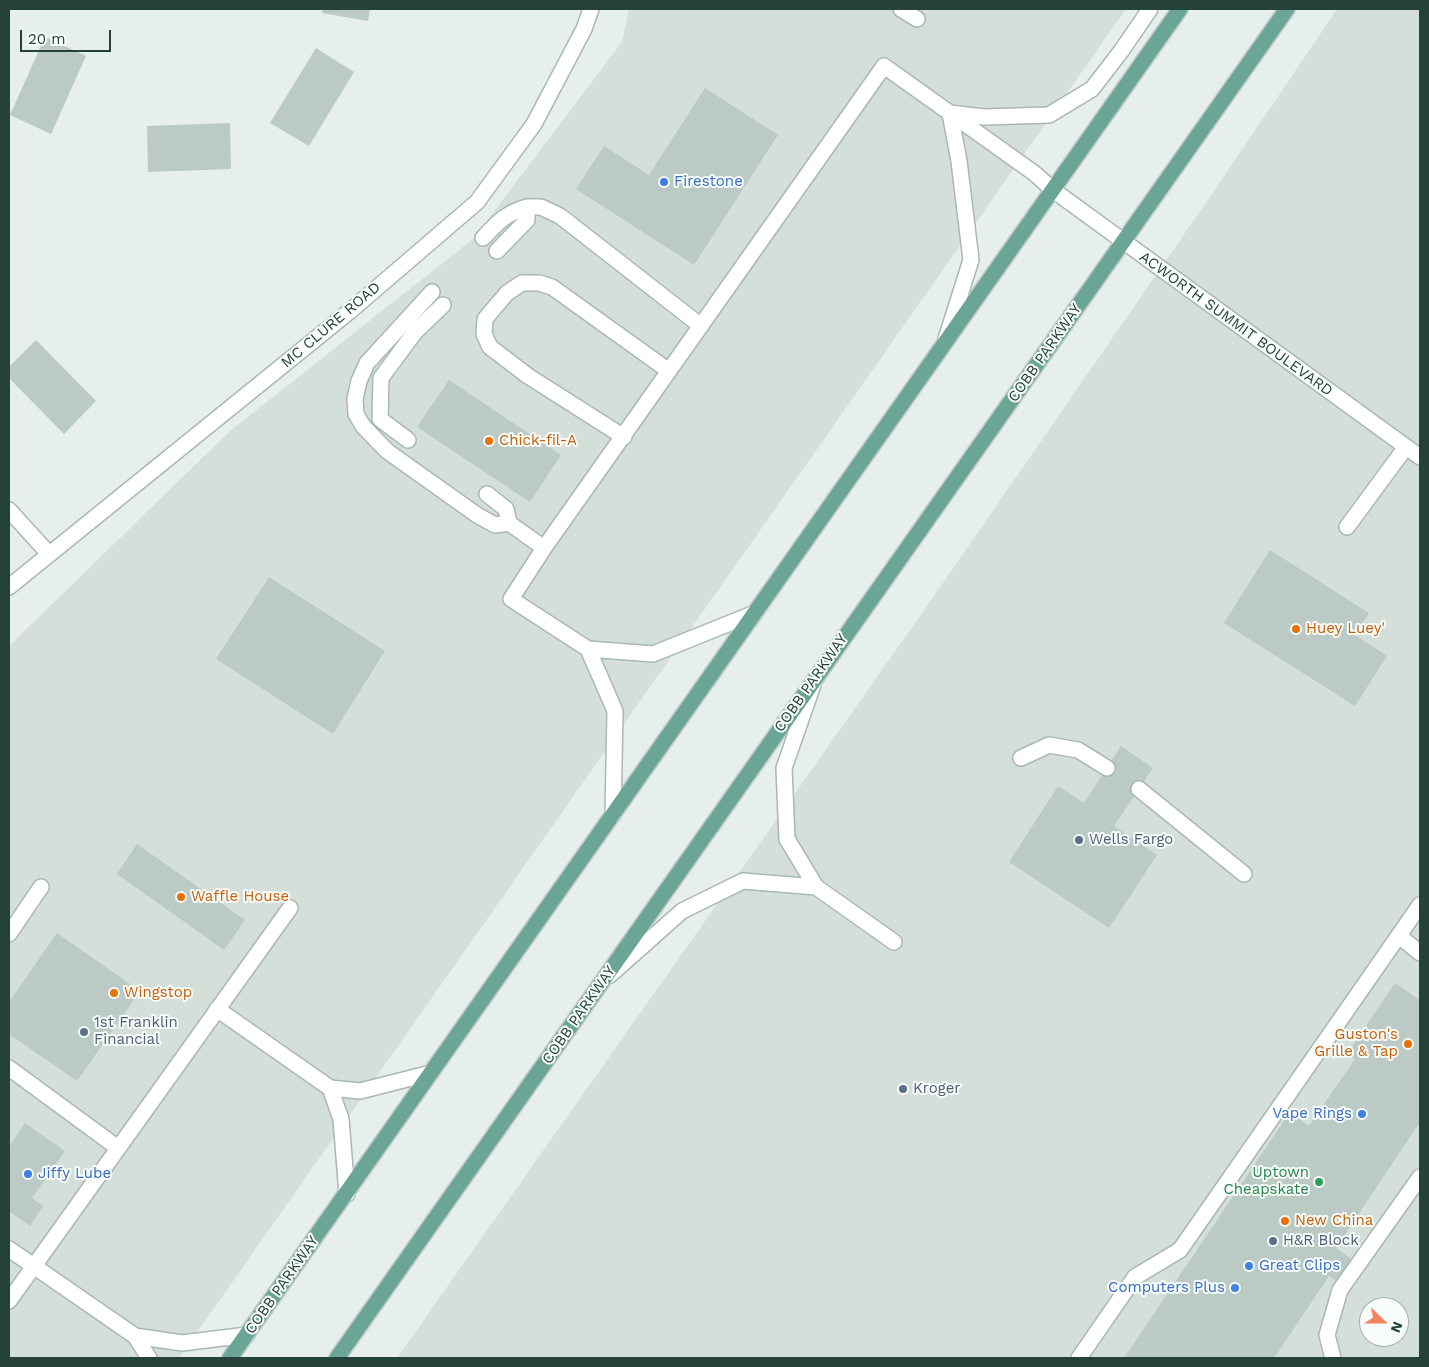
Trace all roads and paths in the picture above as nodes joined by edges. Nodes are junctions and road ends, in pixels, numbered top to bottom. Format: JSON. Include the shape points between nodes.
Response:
{"nodes":[{"id":1,"x":591,"y":9,"type":"edge"},
{"id":2,"x":901,"y":9,"type":"edge"},
{"id":3,"x":1150,"y":9,"type":"edge"},
{"id":4,"x":1180,"y":9,"type":"edge"},
{"id":5,"x":1287,"y":9,"type":"edge"},
{"id":6,"x":917,"y":20,"type":"dead end"},
{"id":7,"x":950,"y":113,"type":"junction"},
{"id":8,"x":1053,"y":190,"type":"junction"},
{"id":9,"x":527,"y":207,"type":"junction"},
{"id":10,"x":483,"y":238,"type":"dead end"},
{"id":11,"x":1122,"y":242,"type":"junction"},
{"id":12,"x":496,"y":250,"type":"dead end"},
{"id":13,"x":432,"y":292,"type":"dead end"},
{"id":14,"x":443,"y":305,"type":"dead end"},
{"id":15,"x":701,"y":326,"type":"junction"},
{"id":16,"x":944,"y":345,"type":"junction"},
{"id":17,"x":669,"y":371,"type":"junction"},
{"id":18,"x":624,"y":437,"type":"junction"},
{"id":19,"x":408,"y":440,"type":"dead end"},
{"id":20,"x":1406,"y":447,"type":"junction"},
{"id":21,"x":1420,"y":457,"type":"edge"},
{"id":22,"x":488,"y":494,"type":"dead end"},
{"id":23,"x":9,"y":510,"type":"edge"},
{"id":24,"x":509,"y":523,"type":"junction"},
{"id":25,"x":1347,"y":527,"type":"dead end"},
{"id":26,"x":544,"y":548,"type":"junction"},
{"id":27,"x":49,"y":554,"type":"junction"},
{"id":28,"x":9,"y":587,"type":"edge"},
{"id":29,"x":755,"y":613,"type":"junction"},
{"id":30,"x":588,"y":649,"type":"junction"},
{"id":31,"x":816,"y":676,"type":"junction"},
{"id":32,"x":1021,"y":758,"type":"dead end"},
{"id":33,"x":1107,"y":768,"type":"dead end"},
{"id":34,"x":1139,"y":789,"type":"dead end"},
{"id":35,"x":613,"y":815,"type":"junction"},
{"id":36,"x":1244,"y":874,"type":"dead end"},
{"id":37,"x":41,"y":887,"type":"dead end"},
{"id":38,"x":816,"y":887,"type":"junction"},
{"id":39,"x":1420,"y":905,"type":"edge"},
{"id":40,"x":290,"y":908,"type":"dead end"},
{"id":41,"x":9,"y":934,"type":"edge"},
{"id":42,"x":1399,"y":936,"type":"junction"},
{"id":43,"x":894,"y":942,"type":"dead end"},
{"id":44,"x":1420,"y":953,"type":"edge"},
{"id":45,"x":604,"y":981,"type":"junction"},
{"id":46,"x":217,"y":1010,"type":"junction"},
{"id":47,"x":9,"y":1068,"type":"edge"},
{"id":48,"x":431,"y":1073,"type":"junction"},
{"id":49,"x":330,"y":1088,"type":"junction"},
{"id":50,"x":118,"y":1148,"type":"junction"},
{"id":51,"x":1420,"y":1177,"type":"edge"},
{"id":52,"x":347,"y":1194,"type":"junction"},
{"id":53,"x":9,"y":1249,"type":"edge"},
{"id":54,"x":34,"y":1266,"type":"junction"},
{"id":55,"x":9,"y":1301,"type":"edge"},
{"id":56,"x":247,"y":1335,"type":"junction"},
{"id":57,"x":135,"y":1336,"type":"junction"},
{"id":58,"x":341,"y":1355,"type":"edge"},
{"id":59,"x":149,"y":1358,"type":"edge"},
{"id":60,"x":230,"y":1358,"type":"edge"},
{"id":61,"x":1079,"y":1358,"type":"edge"},
{"id":62,"x":1333,"y":1358,"type":"edge"}],
"edges":[{"from":1,"to":27,"type":"street","name":"MC CLURE ROAD","via":[[584,29],[534,124],[477,202],[350,311]]},
{"from":2,"to":6,"type":"street"},
{"from":3,"to":7,"type":"street","via":[[1092,88],[1049,115],[984,117]]},
{"from":4,"to":8,"type":"main road","name":"COBB PARKWAY"},
{"from":5,"to":11,"type":"main road","name":"COBB PARKWAY"},
{"from":7,"to":8,"type":"street","name":"ACWORTH SUMMIT BOULEVARD"},
{"from":7,"to":15,"type":"street","name":"ACWORTH SUMMIT BOULEVARD","via":[[884,66]]},
{"from":7,"to":16,"type":"street","via":[[971,260]]},
{"from":8,"to":11,"type":"street","name":"ACWORTH SUMMIT BOULEVARD"},
{"from":8,"to":16,"type":"main road","name":"COBB PARKWAY"},
{"from":9,"to":10,"type":"street","via":[[512,211]]},
{"from":9,"to":12,"type":"street","via":[[527,220]]},
{"from":9,"to":15,"type":"street","via":[[541,207],[560,216]]},
{"from":11,"to":20,"type":"street","name":"ACWORTH SUMMIT BOULEVARD"},
{"from":11,"to":31,"type":"main road","name":"COBB PARKWAY"},
{"from":13,"to":24,"type":"street","via":[[367,363],[359,381],[356,414],[362,426],[387,451],[454,499],[495,525]]},
{"from":14,"to":19,"type":"street","via":[[416,332],[381,378],[380,418]]},
{"from":15,"to":17,"type":"street"},
{"from":16,"to":29,"type":"main road","name":"COBB PARKWAY"},
{"from":17,"to":18,"type":"street"},
{"from":17,"to":18,"type":"street","via":[[552,287],[539,283],[522,283],[507,293],[485,319],[484,334],[490,347],[528,376]]},
{"from":18,"to":26,"type":"street"},
{"from":20,"to":21,"type":"street","name":"ACWORTH SUMMIT BOULEVARD"},
{"from":20,"to":25,"type":"street"},
{"from":22,"to":24,"type":"street","via":[[506,509]]},
{"from":23,"to":27,"type":"street"},
{"from":24,"to":26,"type":"street"},
{"from":26,"to":30,"type":"street","via":[[511,599]]},
{"from":27,"to":28,"type":"street","name":"MC CLURE ROAD"},
{"from":29,"to":30,"type":"street","via":[[653,654]]},
{"from":29,"to":35,"type":"main road","name":"COBB PARKWAY"},
{"from":30,"to":35,"type":"street","via":[[615,711]]},
{"from":31,"to":38,"type":"street","via":[[784,768],[787,839]]},
{"from":31,"to":45,"type":"main road","name":"COBB PARKWAY"},
{"from":32,"to":33,"type":"street","via":[[1048,745],[1078,750]]},
{"from":34,"to":36,"type":"street"},
{"from":35,"to":48,"type":"main road","name":"COBB PARKWAY"},
{"from":37,"to":41,"type":"street"},
{"from":38,"to":43,"type":"street"},
{"from":38,"to":45,"type":"street","via":[[743,880],[682,911]]},
{"from":39,"to":42,"type":"street"},
{"from":40,"to":46,"type":"street"},
{"from":42,"to":44,"type":"street"},
{"from":42,"to":61,"type":"street","via":[[1180,1250],[1135,1277]]},
{"from":45,"to":58,"type":"main road","name":"COBB PARKWAY"},
{"from":46,"to":49,"type":"street"},
{"from":46,"to":50,"type":"street"},
{"from":47,"to":50,"type":"street"},
{"from":48,"to":49,"type":"street","via":[[360,1091]]},
{"from":48,"to":52,"type":"main road","name":"COBB PARKWAY"},
{"from":49,"to":52,"type":"street","via":[[341,1119]]},
{"from":50,"to":54,"type":"street"},
{"from":51,"to":62,"type":"street","via":[[1340,1290],[1327,1335]]},
{"from":52,"to":56,"type":"main road","name":"COBB PARKWAY"},
{"from":53,"to":54,"type":"street"},
{"from":54,"to":55,"type":"street"},
{"from":54,"to":57,"type":"street"},
{"from":56,"to":57,"type":"street","via":[[182,1344]]},
{"from":56,"to":60,"type":"main road","name":"COBB PARKWAY"},
{"from":57,"to":59,"type":"street"}]}
